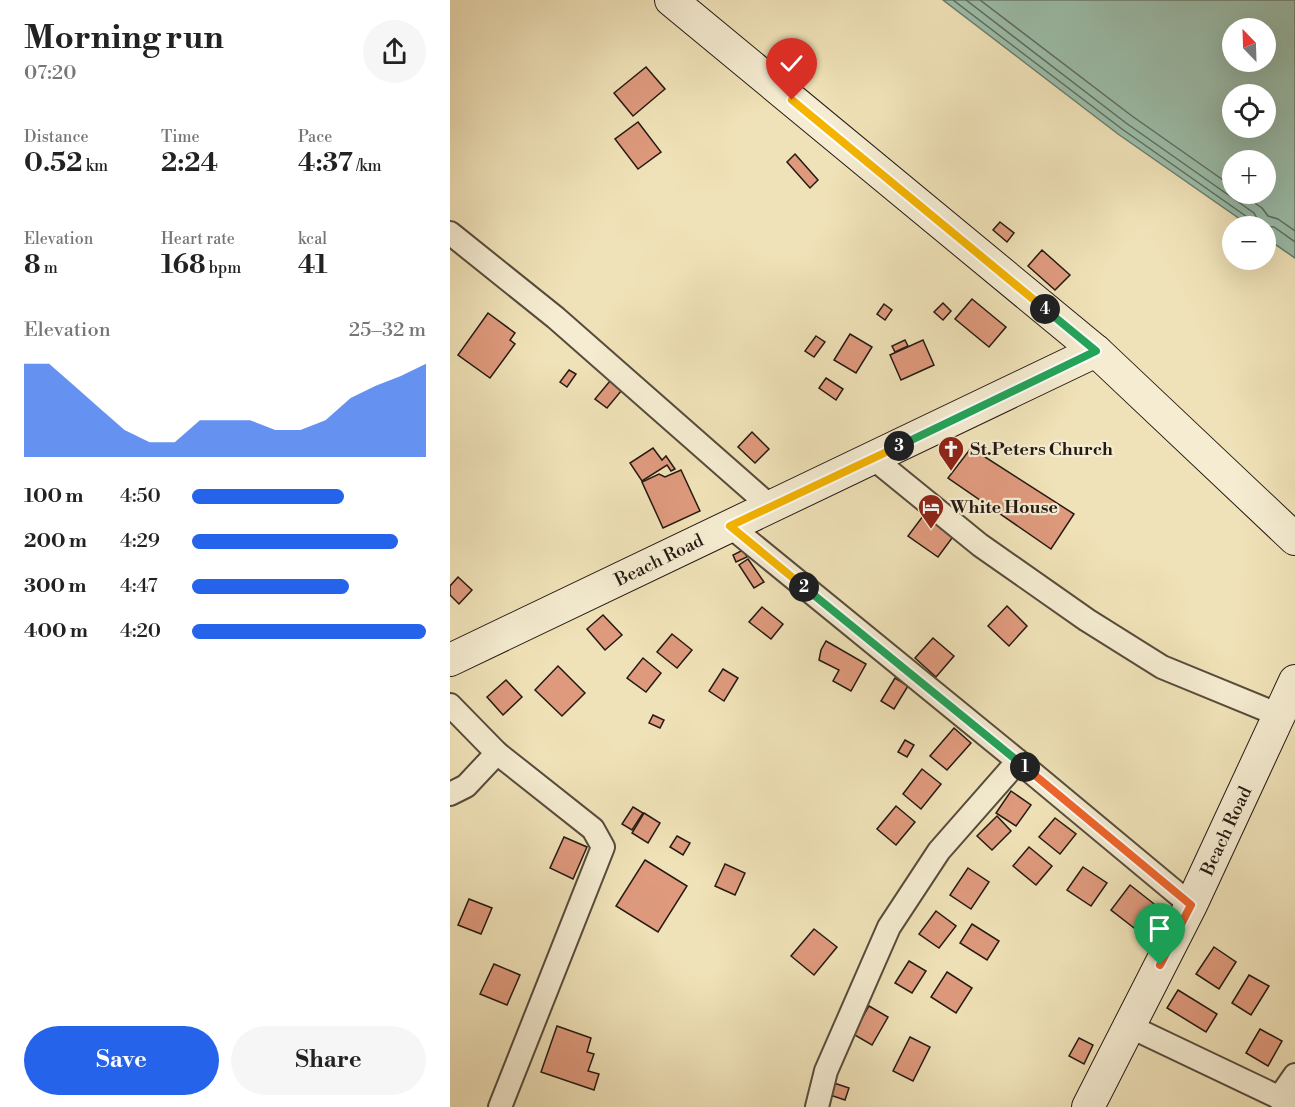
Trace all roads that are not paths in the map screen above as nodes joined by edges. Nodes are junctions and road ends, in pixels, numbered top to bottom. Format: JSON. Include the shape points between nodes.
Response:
{"nodes":[{"id":1,"x":671,"y":0,"type":"edge"},
{"id":2,"x":450,"y":233,"type":"edge"},
{"id":3,"x":1096,"y":351,"type":"junction"},
{"id":4,"x":873,"y":458,"type":"junction"},
{"id":5,"x":771,"y":507,"type":"junction"},
{"id":6,"x":730,"y":526,"type":"junction"},
{"id":7,"x":1295,"y":539,"type":"edge"},
{"id":8,"x":450,"y":660,"type":"edge"},
{"id":9,"x":1295,"y":681,"type":"edge"},
{"id":10,"x":450,"y":705,"type":"edge"},
{"id":11,"x":1279,"y":715,"type":"junction"},
{"id":12,"x":497,"y":753,"type":"junction"},
{"id":13,"x":1018,"y":761,"type":"junction"},
{"id":14,"x":450,"y":794,"type":"edge"},
{"id":15,"x":1191,"y":905,"type":"junction"},
{"id":16,"x":1129,"y":1026,"type":"junction"},
{"id":17,"x":1295,"y":1075,"type":"edge"},
{"id":18,"x":1287,"y":1101,"type":"edge"},
{"id":19,"x":500,"y":1107,"type":"edge"},
{"id":20,"x":817,"y":1107,"type":"edge"},
{"id":21,"x":1088,"y":1107,"type":"edge"}],
"edges":[{"from":1,"to":3,"type":"street"},
{"from":2,"to":5,"type":"street","via":[[556,318]]},
{"from":3,"to":4,"type":"street","name":"Beach Road"},
{"from":3,"to":7,"type":"street"},
{"from":4,"to":5,"type":"street","name":"Beach Road"},
{"from":4,"to":11,"type":"street","via":[[980,544],[1096,626],[1162,667]]},
{"from":5,"to":6,"type":"street","name":"Beach Road"},
{"from":6,"to":8,"type":"street","name":"Beach Road"},
{"from":6,"to":13,"type":"street"},
{"from":9,"to":11,"type":"street","name":"Beach Road"},
{"from":10,"to":12,"type":"street"},
{"from":11,"to":15,"type":"street","name":"Beach Road"},
{"from":12,"to":14,"type":"street","via":[[466,786]]},
{"from":12,"to":19,"type":"street","via":[[593,829],[603,847]]},
{"from":13,"to":15,"type":"street"},
{"from":13,"to":20,"type":"street","via":[[939,851],[890,927],[826,1071]]},
{"from":15,"to":16,"type":"street","name":"Beach Road"},
{"from":16,"to":18,"type":"street"},
{"from":16,"to":21,"type":"street","name":"Beach Road"},
{"from":17,"to":18,"type":"street"}]}
